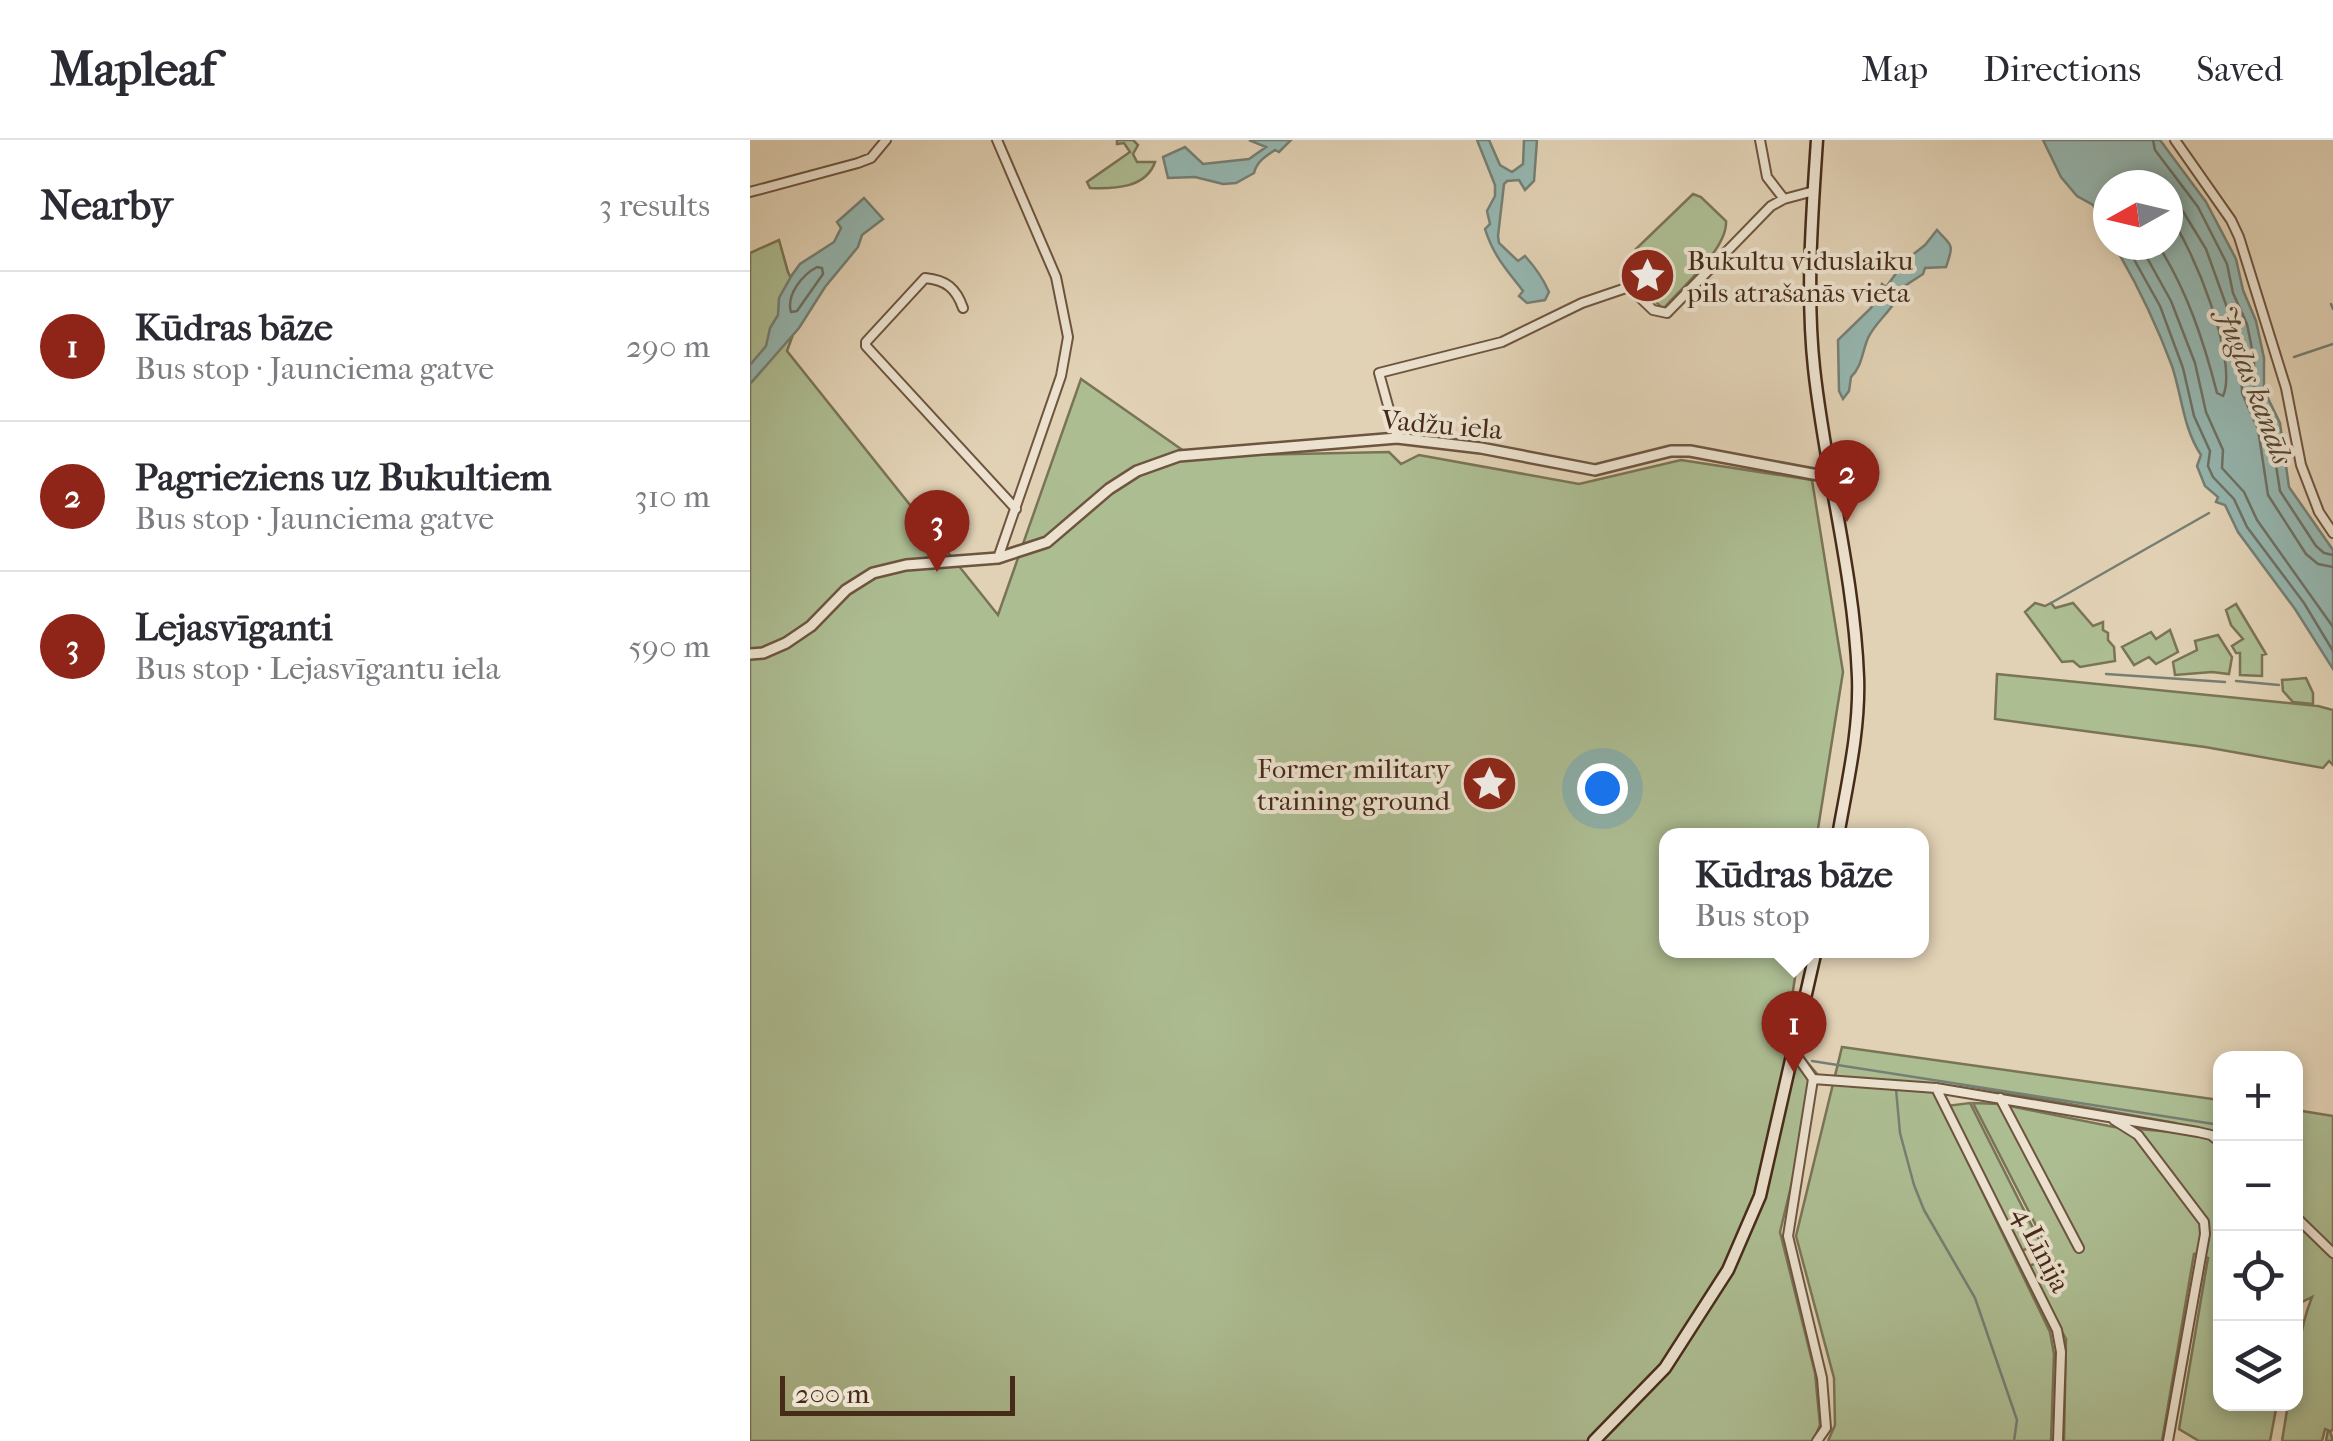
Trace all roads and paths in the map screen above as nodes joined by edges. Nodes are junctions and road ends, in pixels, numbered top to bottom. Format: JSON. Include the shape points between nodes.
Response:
{"nodes":[{"id":1,"x":886,"y":140,"type":"edge"},
{"id":2,"x":997,"y":140,"type":"edge"},
{"id":3,"x":1760,"y":140,"type":"edge"},
{"id":4,"x":1818,"y":140,"type":"edge"},
{"id":5,"x":2175,"y":140,"type":"edge"},
{"id":6,"x":1814,"y":191,"type":"junction"},
{"id":7,"x":750,"y":192,"type":"edge"},
{"id":8,"x":1784,"y":199,"type":"junction"},
{"id":9,"x":963,"y":308,"type":"dead end"},
{"id":10,"x":1397,"y":438,"type":"junction"},
{"id":11,"x":1829,"y":477,"type":"junction"},
{"id":12,"x":1016,"y":509,"type":"junction"},
{"id":13,"x":2333,"y":533,"type":"edge"},
{"id":14,"x":998,"y":558,"type":"junction"},
{"id":15,"x":750,"y":654,"type":"edge"},
{"id":16,"x":1839,"y":828,"type":"edge"},
{"id":17,"x":1814,"y":958,"type":"edge"},
{"id":18,"x":1794,"y":1052,"type":"junction"},
{"id":19,"x":1814,"y":1079,"type":"junction"},
{"id":20,"x":1936,"y":1088,"type":"junction"},
{"id":21,"x":2000,"y":1098,"type":"junction"},
{"id":22,"x":2110,"y":1118,"type":"junction"},
{"id":23,"x":2219,"y":1141,"type":"edge"},
{"id":24,"x":2303,"y":1224,"type":"edge"},
{"id":25,"x":2079,"y":1248,"type":"dead end"},
{"id":26,"x":2333,"y":1253,"type":"edge"},
{"id":27,"x":1594,"y":1441,"type":"edge"},
{"id":28,"x":1817,"y":1441,"type":"edge"},
{"id":29,"x":2058,"y":1441,"type":"edge"},
{"id":30,"x":2168,"y":1441,"type":"edge"}],
"edges":[{"from":1,"to":7,"type":"street","via":[[858,163]]},
{"from":2,"to":12,"type":"street","via":[[1056,278],[1068,337],[1062,376]]},
{"from":3,"to":8,"type":"street","via":[[1767,177]]},
{"from":4,"to":6,"type":"main road"},
{"from":5,"to":13,"type":"street","via":[[2239,237],[2286,388],[2301,465]]},
{"from":6,"to":8,"type":"street"},
{"from":6,"to":11,"type":"main road","via":[[1814,366]]},
{"from":8,"to":10,"type":"street","via":[[1667,313],[1629,287],[1502,342],[1378,374]]},
{"from":9,"to":12,"type":"street","via":[[957,290],[925,278],[866,346]]},
{"from":10,"to":11,"type":"street","name":"Vadžu iela","via":[[1594,470],[1690,451]]},
{"from":10,"to":14,"type":"street","name":"Vadžu iela","via":[[1158,461],[1109,489],[1047,542]]},
{"from":11,"to":16,"type":"main road","via":[[1858,678]]},
{"from":12,"to":14,"type":"street"},
{"from":14,"to":15,"type":"street","name":"Vadžu iela","via":[[874,573],[846,590],[811,626]]},
{"from":17,"to":18,"type":"main road"},
{"from":18,"to":19,"type":"street"},
{"from":18,"to":27,"type":"main road","via":[[1760,1196],[1728,1270],[1665,1368]]},
{"from":19,"to":20,"type":"street"},
{"from":19,"to":28,"type":"street","via":[[1788,1236],[1822,1378],[1826,1428]]},
{"from":20,"to":21,"type":"street"},
{"from":20,"to":29,"type":"street","name":"4 Līnija","via":[[2057,1330]]},
{"from":21,"to":22,"type":"street"},
{"from":21,"to":25,"type":"street"},
{"from":22,"to":23,"type":"street"},
{"from":22,"to":30,"type":"street","via":[[2138,1135],[2204,1222]]},
{"from":24,"to":26,"type":"street"}]}
